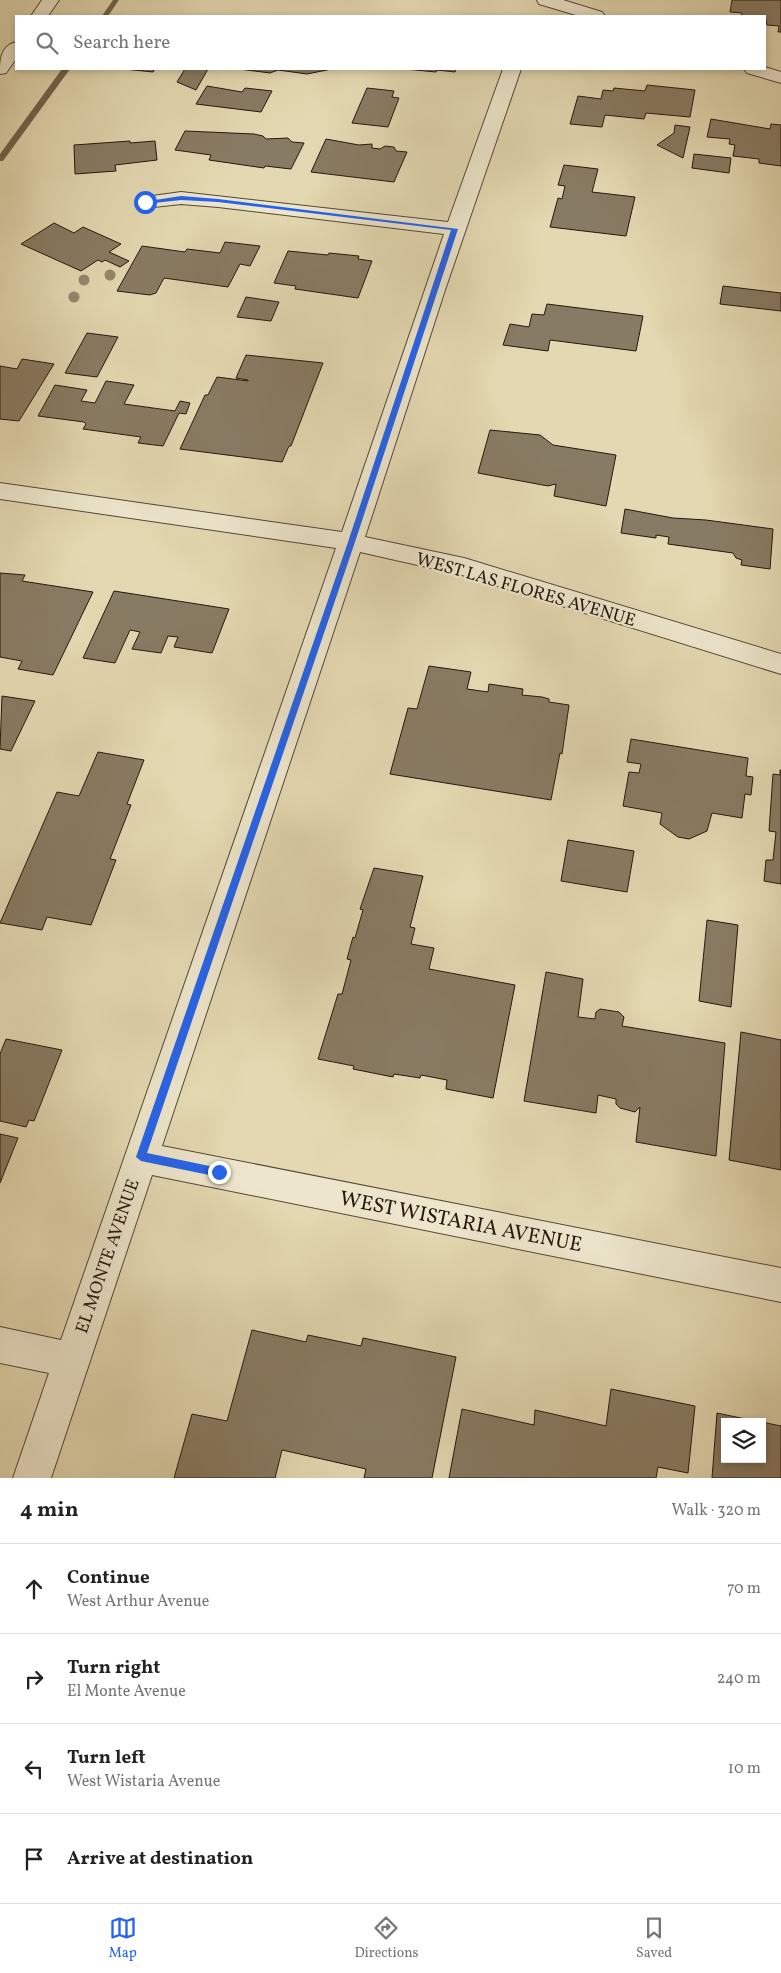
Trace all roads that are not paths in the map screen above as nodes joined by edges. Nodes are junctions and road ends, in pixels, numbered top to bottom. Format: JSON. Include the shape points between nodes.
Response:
{"nodes":[{"id":1,"x":51,"y":0,"type":"edge"},
{"id":2,"x":538,"y":3,"type":"edge"},
{"id":3,"x":40,"y":15,"type":"edge"},
{"id":4,"x":592,"y":15,"type":"edge"},
{"id":5,"x":15,"y":48,"type":"edge"},
{"id":6,"x":0,"y":69,"type":"edge"},
{"id":7,"x":512,"y":70,"type":"edge"},
{"id":8,"x":756,"y":70,"type":"edge"},
{"id":9,"x":781,"y":78,"type":"edge"},
{"id":10,"x":145,"y":202,"type":"dead end"},
{"id":11,"x":455,"y":229,"type":"junction"},
{"id":12,"x":0,"y":491,"type":"edge"},
{"id":13,"x":351,"y":542,"type":"junction"},
{"id":14,"x":781,"y":664,"type":"edge"},
{"id":15,"x":141,"y":1157,"type":"junction"},
{"id":16,"x":781,"y":1285,"type":"edge"},
{"id":17,"x":0,"y":1345,"type":"edge"},
{"id":18,"x":72,"y":1360,"type":"junction"},
{"id":19,"x":32,"y":1478,"type":"edge"}],
"edges":[{"from":1,"to":3,"type":"street"},
{"from":2,"to":4,"type":"street"},
{"from":5,"to":6,"type":"street"},
{"from":7,"to":11,"type":"street","name":"EL MONTE AVENUE"},
{"from":8,"to":9,"type":"street"},
{"from":10,"to":11,"type":"street","via":[[181,198],[218,201]]},
{"from":11,"to":13,"type":"street","name":"EL MONTE AVENUE"},
{"from":12,"to":13,"type":"street","name":"WEST LAS FLORES AVENUE"},
{"from":13,"to":14,"type":"street","name":"WEST LAS FLORES AVENUE","via":[[464,567]]},
{"from":13,"to":15,"type":"street","name":"EL MONTE AVENUE"},
{"from":15,"to":16,"type":"street","name":"WEST WISTARIA AVENUE"},
{"from":15,"to":18,"type":"street","name":"EL MONTE AVENUE"},
{"from":17,"to":18,"type":"street"},
{"from":18,"to":19,"type":"street","name":"EL MONTE AVENUE"}]}
